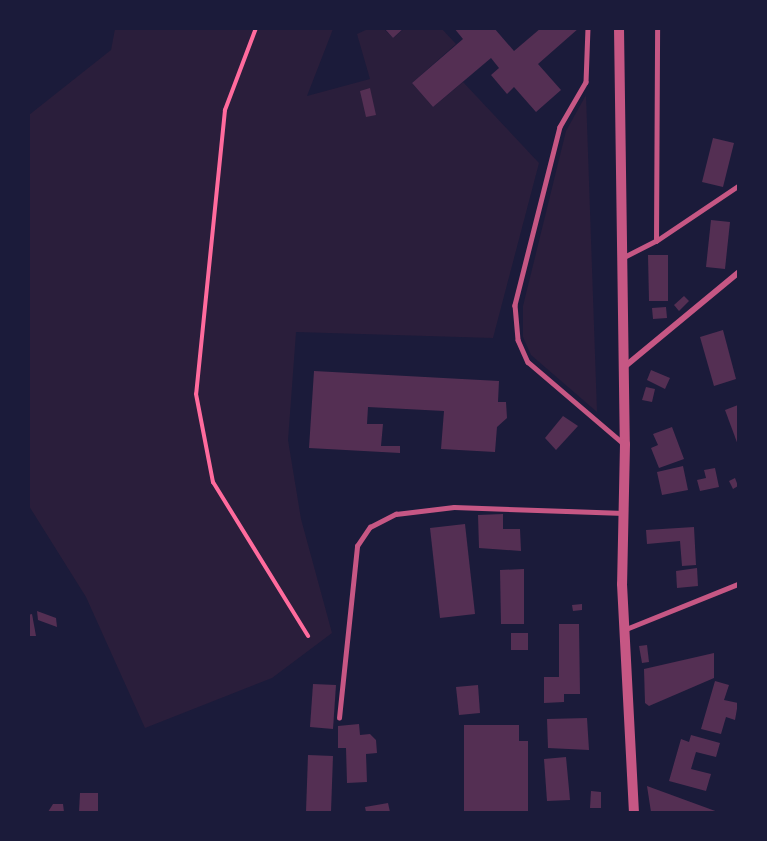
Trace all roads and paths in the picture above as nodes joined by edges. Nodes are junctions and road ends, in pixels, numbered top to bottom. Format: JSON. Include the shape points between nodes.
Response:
{"nodes":[{"id":1,"x":256,"y":28,"type":"edge"},
{"id":2,"x":588,"y":28,"type":"edge"},
{"id":3,"x":619,"y":28,"type":"edge"},
{"id":4,"x":657,"y":28,"type":"edge"},
{"id":5,"x":738,"y":186,"type":"edge"},
{"id":6,"x":656,"y":241,"type":"junction"},
{"id":7,"x":622,"y":258,"type":"junction"},
{"id":8,"x":738,"y":273,"type":"edge"},
{"id":9,"x":622,"y":368,"type":"junction"},
{"id":10,"x":625,"y":444,"type":"junction"},
{"id":11,"x":624,"y":513,"type":"junction"},
{"id":12,"x":738,"y":584,"type":"edge"},
{"id":13,"x":624,"y":630,"type":"junction"},
{"id":14,"x":308,"y":636,"type":"dead end"},
{"id":15,"x":339,"y":718,"type":"dead end"},
{"id":16,"x":634,"y":813,"type":"edge"}],
"edges":[{"from":1,"to":14,"type":"path","via":[[225,110],[196,394],[213,482]]},
{"from":2,"to":10,"type":"lane","via":[[586,82],[560,127],[515,305],[518,340],[528,362]]},
{"from":3,"to":7,"type":"street"},
{"from":4,"to":6,"type":"lane"},
{"from":5,"to":6,"type":"lane"},
{"from":6,"to":7,"type":"lane"},
{"from":7,"to":9,"type":"street"},
{"from":8,"to":9,"type":"street"},
{"from":9,"to":10,"type":"street"},
{"from":10,"to":11,"type":"street"},
{"from":11,"to":13,"type":"street"},
{"from":11,"to":15,"type":"lane","via":[[454,507],[396,514],[370,527],[357,546],[355,558]]},
{"from":12,"to":13,"type":"lane"},
{"from":13,"to":16,"type":"street"}]}
